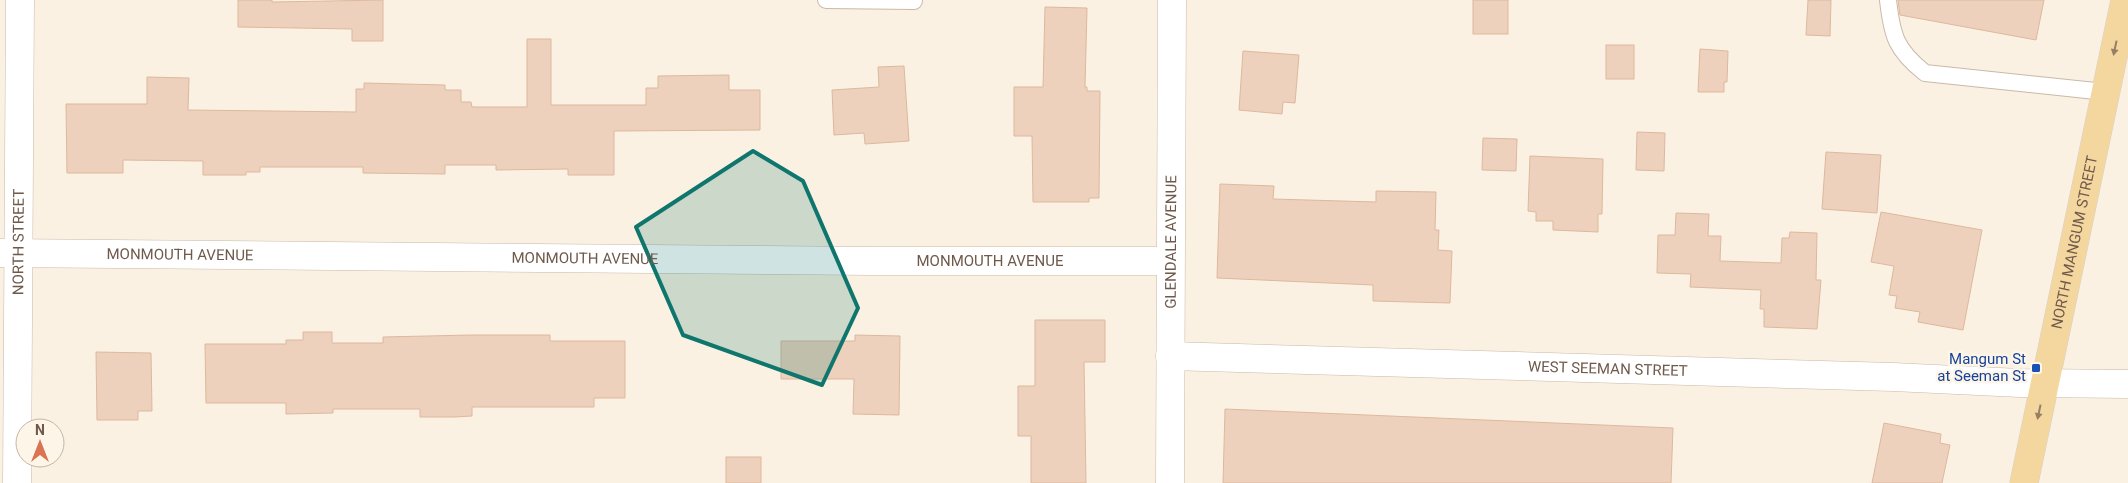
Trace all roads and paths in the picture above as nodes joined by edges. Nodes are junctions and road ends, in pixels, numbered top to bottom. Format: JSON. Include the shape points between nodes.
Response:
{"nodes":[{"id":1,"x":20,"y":0,"type":"edge"},
{"id":2,"x":826,"y":0,"type":"edge"},
{"id":3,"x":1172,"y":0,"type":"edge"},
{"id":4,"x":1888,"y":0,"type":"edge"},
{"id":5,"x":2125,"y":0,"type":"edge"},
{"id":6,"x":914,"y":2,"type":"dead end"},
{"id":7,"x":2105,"y":92,"type":"junction"},
{"id":8,"x":9,"y":253,"type":"edge"},
{"id":9,"x":1170,"y":261,"type":"junction"},
{"id":10,"x":1170,"y":356,"type":"junction"},
{"id":11,"x":2045,"y":383,"type":"junction"},
{"id":12,"x":2128,"y":384,"type":"edge"},
{"id":13,"x":17,"y":483,"type":"edge"},
{"id":14,"x":1170,"y":483,"type":"edge"},
{"id":15,"x":2024,"y":483,"type":"edge"}],
"edges":[{"from":1,"to":8,"type":"street","name":"NORTH STREET"},
{"from":2,"to":6,"type":"lane"},
{"from":3,"to":9,"type":"street","name":"GLENDALE AVENUE"},
{"from":4,"to":7,"type":"lane","via":[[1891,28],[1906,58],[1925,73]]},
{"from":5,"to":7,"type":"main road","name":"NORTH MANGUM STREET","one_way":true},
{"from":7,"to":11,"type":"main road","name":"NORTH MANGUM STREET"},
{"from":8,"to":9,"type":"street","name":"MONMOUTH AVENUE"},
{"from":8,"to":13,"type":"street","name":"NORTH STREET"},
{"from":9,"to":10,"type":"street","name":"GLENDALE AVENUE"},
{"from":10,"to":11,"type":"street","name":"WEST SEEMAN STREET"},
{"from":10,"to":14,"type":"street","name":"GLENDALE AVENUE"},
{"from":11,"to":12,"type":"street","name":"WEST SEEMAN STREET"},
{"from":11,"to":15,"type":"main road","name":"NORTH MANGUM STREET","one_way":true}]}
